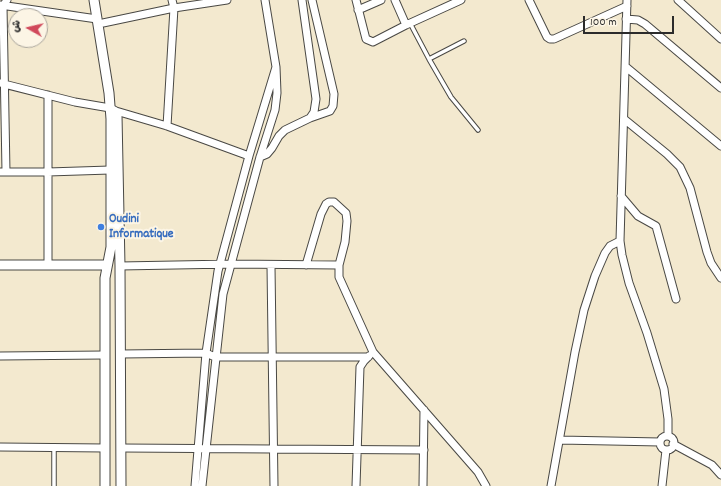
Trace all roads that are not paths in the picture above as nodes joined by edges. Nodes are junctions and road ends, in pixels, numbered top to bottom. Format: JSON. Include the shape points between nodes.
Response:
{"nodes":[{"id":1,"x":94,"y":0,"type":"edge"},
{"id":2,"x":100,"y":0,"type":"edge"},
{"id":3,"x":227,"y":0,"type":"edge"},
{"id":4,"x":265,"y":0,"type":"edge"},
{"id":5,"x":302,"y":0,"type":"edge"},
{"id":6,"x":312,"y":0,"type":"edge"},
{"id":7,"x":356,"y":0,"type":"edge"},
{"id":8,"x":381,"y":0,"type":"edge"},
{"id":9,"x":395,"y":0,"type":"edge"},
{"id":10,"x":462,"y":0,"type":"edge"},
{"id":11,"x":529,"y":0,"type":"edge"},
{"id":12,"x":678,"y":0,"type":"edge"},
{"id":13,"x":627,"y":3,"type":"edge"},
{"id":14,"x":3,"y":4,"type":"edge"},
{"id":15,"x":173,"y":4,"type":"edge"},
{"id":16,"x":358,"y":10,"type":"junction"},
{"id":17,"x":626,"y":19,"type":"junction"},
{"id":18,"x":100,"y":21,"type":"junction"},
{"id":19,"x":408,"y":24,"type":"junction"},
{"id":20,"x":721,"y":39,"type":"edge"},
{"id":21,"x":464,"y":41,"type":"dead end"},
{"id":22,"x":428,"y":59,"type":"junction"},
{"id":23,"x":276,"y":67,"type":"junction"},
{"id":24,"x":626,"y":67,"type":"junction"},
{"id":25,"x":2,"y":83,"type":"edge"},
{"id":26,"x":721,"y":88,"type":"edge"},
{"id":27,"x":48,"y":96,"type":"junction"},
{"id":28,"x":113,"y":110,"type":"junction"},
{"id":29,"x":310,"y":118,"type":"junction"},
{"id":30,"x":624,"y":119,"type":"junction"},
{"id":31,"x":167,"y":126,"type":"junction"},
{"id":32,"x":478,"y":130,"type":"dead end"},
{"id":33,"x":721,"y":146,"type":"edge"},
{"id":34,"x":249,"y":156,"type":"junction"},
{"id":35,"x":260,"y":156,"type":"junction"},
{"id":36,"x":110,"y":170,"type":"junction"},
{"id":37,"x":3,"y":172,"type":"edge"},
{"id":38,"x":48,"y":172,"type":"junction"},
{"id":39,"x":621,"y":196,"type":"junction"},
{"id":40,"x":620,"y":241,"type":"junction"},
{"id":41,"x":231,"y":264,"type":"junction"},
{"id":42,"x":0,"y":265,"type":"edge"},
{"id":43,"x":48,"y":265,"type":"junction"},
{"id":44,"x":107,"y":265,"type":"junction"},
{"id":45,"x":220,"y":265,"type":"junction"},
{"id":46,"x":306,"y":265,"type":"junction"},
{"id":47,"x":339,"y":265,"type":"junction"},
{"id":48,"x":270,"y":266,"type":"junction"},
{"id":49,"x":120,"y":268,"type":"junction"},
{"id":50,"x":721,"y":278,"type":"edge"},
{"id":51,"x":676,"y":299,"type":"dead end"},
{"id":52,"x":206,"y":353,"type":"junction"},
{"id":53,"x":121,"y":354,"type":"junction"},
{"id":54,"x":104,"y":355,"type":"junction"},
{"id":55,"x":370,"y":355,"type":"junction"},
{"id":56,"x":0,"y":356,"type":"edge"},
{"id":57,"x":215,"y":357,"type":"junction"},
{"id":58,"x":271,"y":357,"type":"junction"},
{"id":59,"x":424,"y":410,"type":"junction"},
{"id":60,"x":668,"y":436,"type":"junction"},
{"id":61,"x":560,"y":440,"type":"junction"},
{"id":62,"x":660,"y":442,"type":"junction"},
{"id":63,"x":674,"y":444,"type":"junction"},
{"id":64,"x":0,"y":447,"type":"edge"},
{"id":65,"x":54,"y":447,"type":"junction"},
{"id":66,"x":105,"y":448,"type":"junction"},
{"id":67,"x":198,"y":448,"type":"junction"},
{"id":68,"x":206,"y":448,"type":"junction"},
{"id":69,"x":122,"y":449,"type":"junction"},
{"id":70,"x":274,"y":449,"type":"junction"},
{"id":71,"x":357,"y":450,"type":"junction"},
{"id":72,"x":424,"y":450,"type":"junction"},
{"id":73,"x":666,"y":450,"type":"junction"},
{"id":74,"x":721,"y":472,"type":"edge"},
{"id":75,"x":54,"y":486,"type":"edge"},
{"id":76,"x":105,"y":486,"type":"edge"},
{"id":77,"x":121,"y":486,"type":"edge"},
{"id":78,"x":194,"y":486,"type":"edge"},
{"id":79,"x":202,"y":486,"type":"edge"},
{"id":80,"x":274,"y":486,"type":"edge"},
{"id":81,"x":356,"y":486,"type":"edge"},
{"id":82,"x":423,"y":486,"type":"edge"},
{"id":83,"x":486,"y":486,"type":"edge"},
{"id":84,"x":551,"y":486,"type":"edge"},
{"id":85,"x":662,"y":486,"type":"edge"}],
"edges":[{"from":1,"to":18,"type":"street"},
{"from":2,"to":18,"type":"street"},
{"from":3,"to":15,"type":"street"},
{"from":4,"to":23,"type":"street"},
{"from":5,"to":29,"type":"street","via":[[316,99],[314,112]]},
{"from":6,"to":29,"type":"street","via":[[334,94],[330,111]]},
{"from":7,"to":16,"type":"street"},
{"from":8,"to":16,"type":"street"},
{"from":9,"to":19,"type":"street"},
{"from":10,"to":19,"type":"street"},
{"from":11,"to":13,"type":"street","via":[[550,39]]},
{"from":12,"to":20,"type":"street"},
{"from":13,"to":17,"type":"street"},
{"from":14,"to":18,"type":"street"},
{"from":14,"to":25,"type":"street"},
{"from":15,"to":18,"type":"street"},
{"from":15,"to":31,"type":"street"},
{"from":16,"to":19,"type":"street","via":[[366,40],[373,42]]},
{"from":17,"to":24,"type":"street"},
{"from":17,"to":26,"type":"street","via":[[638,20],[645,24]]},
{"from":18,"to":28,"type":"street"},
{"from":19,"to":22,"type":"lane"},
{"from":21,"to":22,"type":"lane"},
{"from":22,"to":32,"type":"lane","via":[[451,97]]},
{"from":23,"to":34,"type":"street"},
{"from":23,"to":35,"type":"street","via":[[275,110]]},
{"from":24,"to":30,"type":"street"},
{"from":24,"to":33,"type":"street"},
{"from":25,"to":27,"type":"street"},
{"from":25,"to":37,"type":"street"},
{"from":27,"to":28,"type":"street"},
{"from":27,"to":38,"type":"street"},
{"from":28,"to":31,"type":"street"},
{"from":28,"to":36,"type":"street"},
{"from":28,"to":49,"type":"street"},
{"from":29,"to":35,"type":"street","via":[[285,130],[267,154]]},
{"from":30,"to":39,"type":"street"},
{"from":30,"to":50,"type":"street","via":[[680,167],[690,188],[706,252]]},
{"from":31,"to":34,"type":"street"},
{"from":34,"to":45,"type":"street"},
{"from":35,"to":41,"type":"street"},
{"from":36,"to":38,"type":"street"},
{"from":36,"to":44,"type":"street","via":[[110,247]]},
{"from":37,"to":38,"type":"street"},
{"from":38,"to":43,"type":"street"},
{"from":39,"to":40,"type":"street"},
{"from":39,"to":51,"type":"street","via":[[638,216],[656,226]]},
{"from":40,"to":60,"type":"street","via":[[629,283],[664,389]]},
{"from":40,"to":61,"type":"street","via":[[610,246],[605,253],[584,310],[574,352]]},
{"from":41,"to":45,"type":"street"},
{"from":41,"to":48,"type":"street"},
{"from":41,"to":57,"type":"street","via":[[223,294]]},
{"from":42,"to":43,"type":"street"},
{"from":43,"to":44,"type":"street"},
{"from":44,"to":49,"type":"street","via":[[114,260]]},
{"from":44,"to":49,"type":"street","via":[[112,275]]},
{"from":44,"to":54,"type":"street"},
{"from":45,"to":49,"type":"street"},
{"from":45,"to":52,"type":"street"},
{"from":46,"to":47,"type":"street"},
{"from":46,"to":47,"type":"street","via":[[321,214],[326,204],[334,202],[346,213],[347,221]]},
{"from":46,"to":48,"type":"street"},
{"from":47,"to":55,"type":"street","via":[[339,277]]},
{"from":48,"to":58,"type":"street"},
{"from":49,"to":53,"type":"street"},
{"from":52,"to":53,"type":"street"},
{"from":52,"to":57,"type":"street"},
{"from":52,"to":67,"type":"street"},
{"from":53,"to":69,"type":"street"},
{"from":54,"to":56,"type":"street"},
{"from":54,"to":66,"type":"street"},
{"from":55,"to":58,"type":"street"},
{"from":55,"to":59,"type":"street"},
{"from":55,"to":71,"type":"street","via":[[360,367]]},
{"from":57,"to":58,"type":"street"},
{"from":57,"to":68,"type":"street"},
{"from":58,"to":70,"type":"street"},
{"from":59,"to":72,"type":"street"},
{"from":59,"to":83,"type":"street","via":[[478,472]]},
{"from":60,"to":62,"type":"street"},
{"from":60,"to":63,"type":"street"},
{"from":61,"to":62,"type":"street"},
{"from":61,"to":84,"type":"street"},
{"from":62,"to":73,"type":"street"},
{"from":63,"to":73,"type":"street"},
{"from":63,"to":74,"type":"street"},
{"from":64,"to":65,"type":"street"},
{"from":65,"to":66,"type":"street"},
{"from":65,"to":75,"type":"lane"},
{"from":66,"to":69,"type":"street","via":[[114,442]]},
{"from":66,"to":69,"type":"street","via":[[114,457]]},
{"from":66,"to":76,"type":"street"},
{"from":67,"to":68,"type":"street"},
{"from":67,"to":69,"type":"street"},
{"from":67,"to":78,"type":"street"},
{"from":68,"to":70,"type":"street"},
{"from":68,"to":79,"type":"street"},
{"from":69,"to":77,"type":"street"},
{"from":70,"to":71,"type":"street"},
{"from":70,"to":80,"type":"street"},
{"from":71,"to":72,"type":"street"},
{"from":71,"to":81,"type":"street"},
{"from":72,"to":82,"type":"street"},
{"from":73,"to":85,"type":"street"}]}
